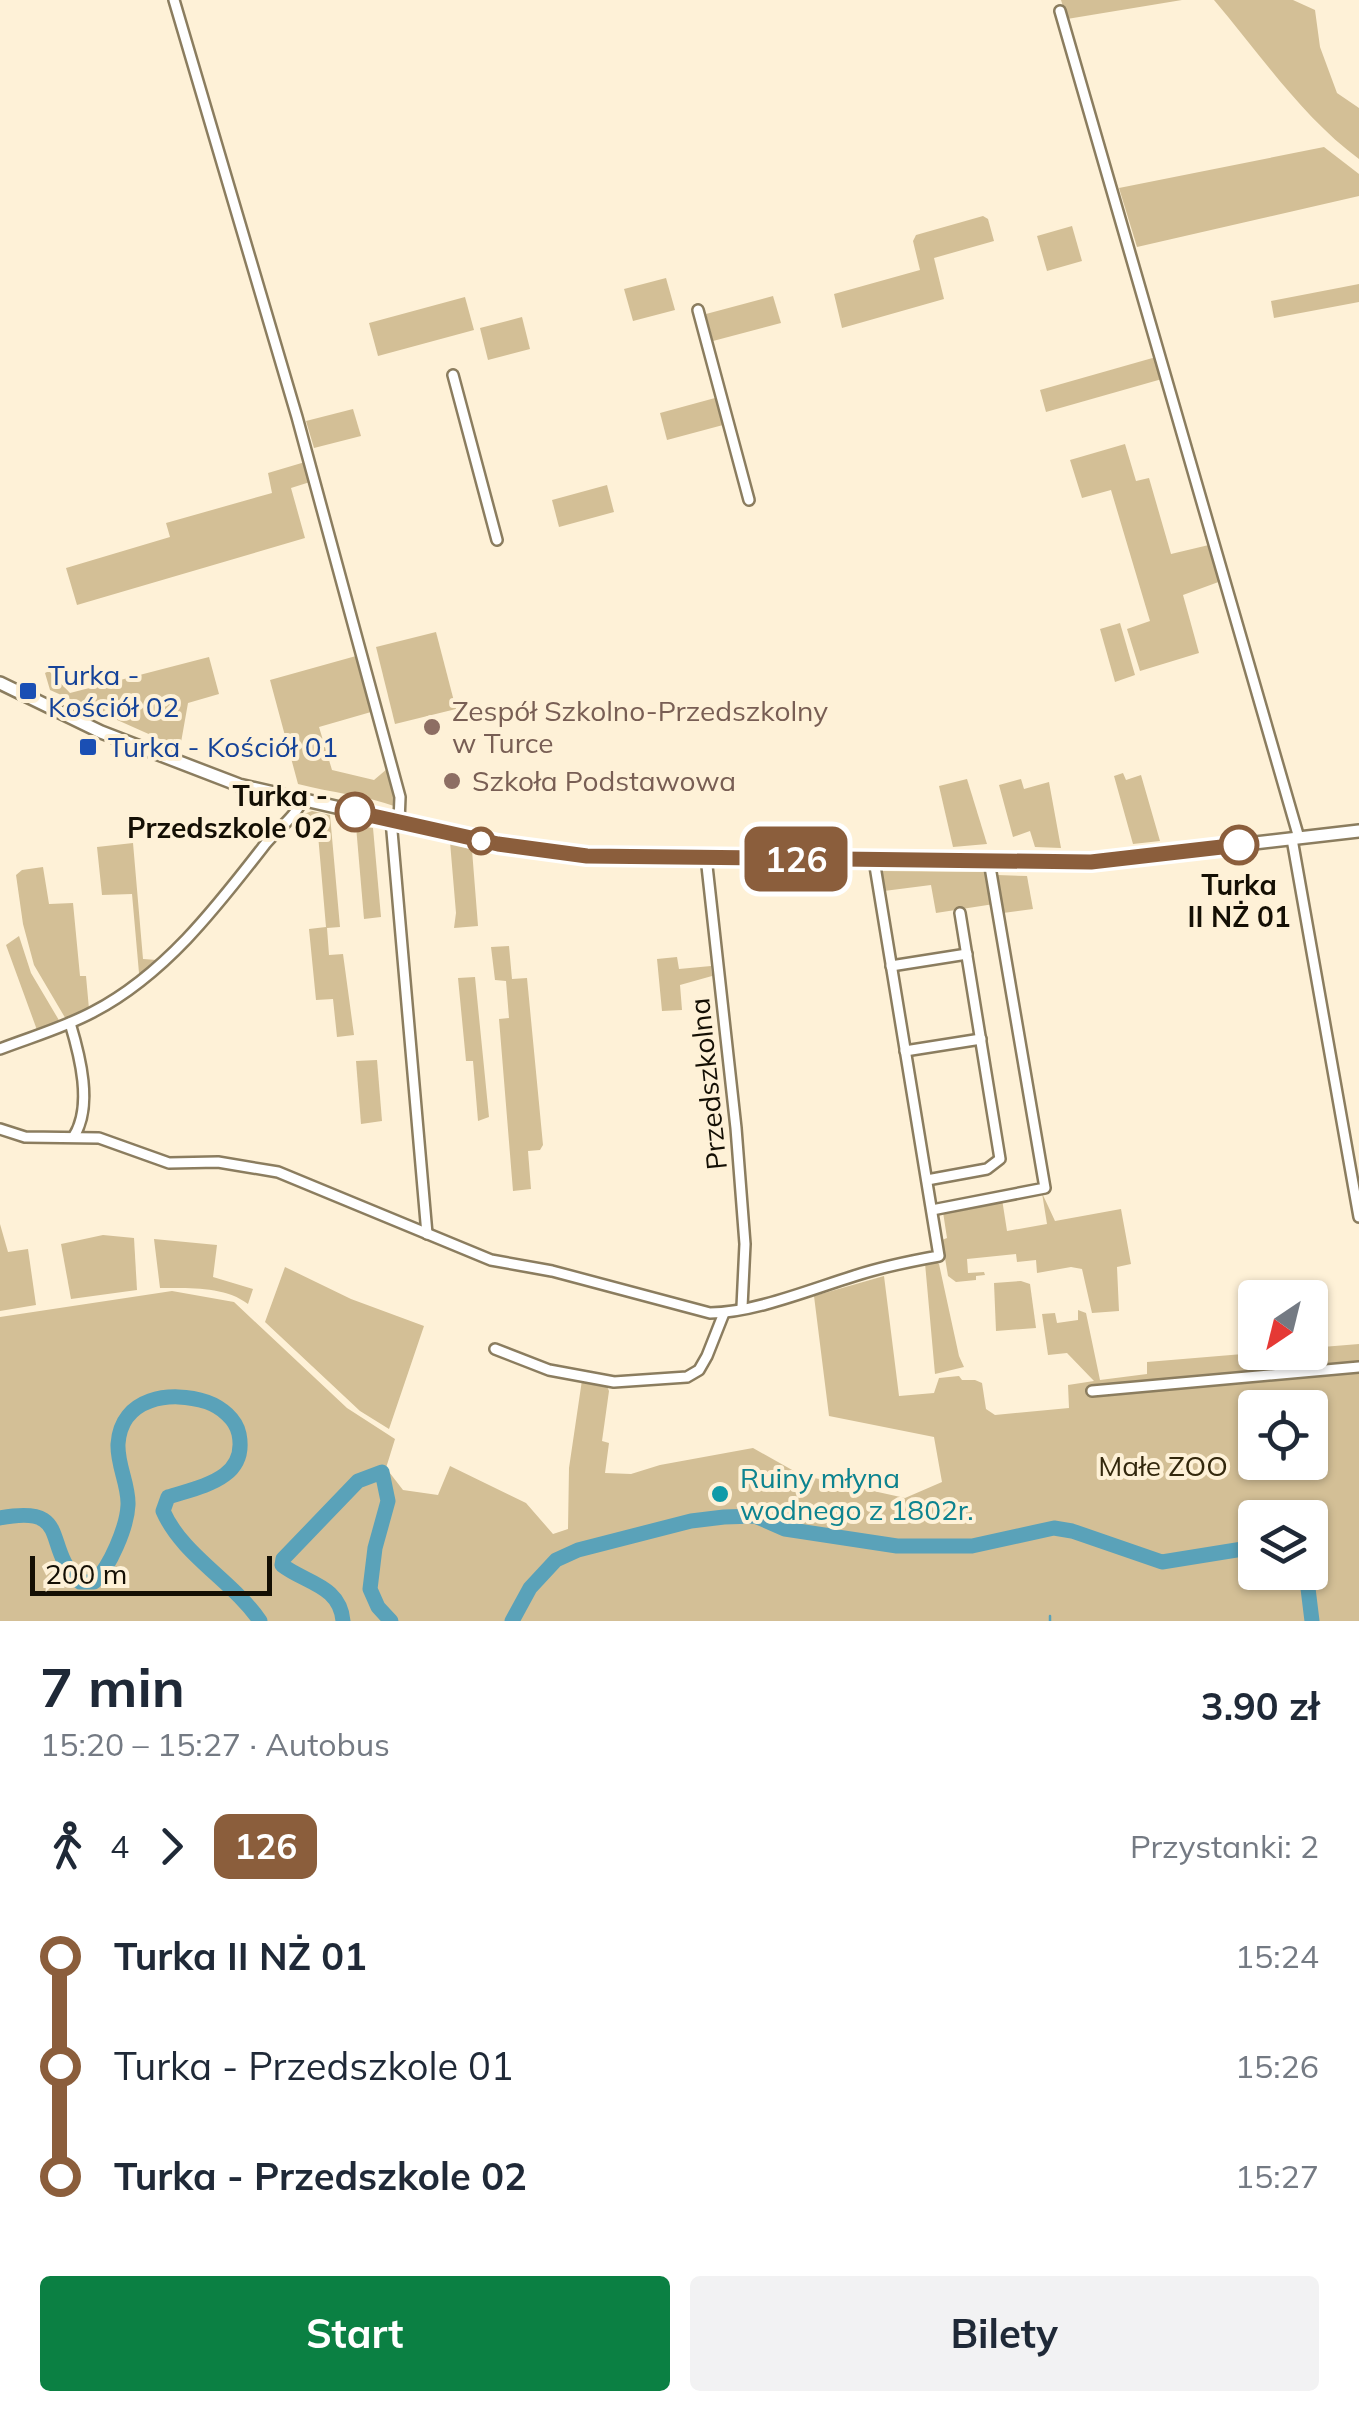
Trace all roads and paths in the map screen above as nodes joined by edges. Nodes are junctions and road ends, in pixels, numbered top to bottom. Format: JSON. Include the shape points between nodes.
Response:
{"nodes":[{"id":1,"x":174,"y":0,"type":"edge"},
{"id":2,"x":1060,"y":11,"type":"dead end"},
{"id":3,"x":698,"y":310,"type":"dead end"},
{"id":4,"x":453,"y":375,"type":"dead end"},
{"id":5,"x":748,"y":500,"type":"dead end"},
{"id":6,"x":497,"y":540,"type":"dead end"},
{"id":7,"x":0,"y":684,"type":"edge"},
{"id":8,"x":302,"y":800,"type":"junction"},
{"id":9,"x":395,"y":821,"type":"junction"},
{"id":10,"x":1359,"y":831,"type":"edge"},
{"id":11,"x":1295,"y":838,"type":"junction"},
{"id":12,"x":706,"y":858,"type":"junction"},
{"id":13,"x":874,"y":860,"type":"junction"},
{"id":14,"x":989,"y":861,"type":"junction"},
{"id":15,"x":960,"y":913,"type":"dead end"},
{"id":16,"x":967,"y":954,"type":"junction"},
{"id":17,"x":891,"y":966,"type":"junction"},
{"id":18,"x":70,"y":1023,"type":"junction"},
{"id":19,"x":981,"y":1039,"type":"junction"},
{"id":20,"x":0,"y":1049,"type":"edge"},
{"id":21,"x":905,"y":1051,"type":"junction"},
{"id":22,"x":84,"y":1118,"type":"junction"},
{"id":23,"x":0,"y":1130,"type":"edge"},
{"id":24,"x":74,"y":1136,"type":"junction"},
{"id":25,"x":99,"y":1138,"type":"junction"},
{"id":26,"x":926,"y":1180,"type":"junction"},
{"id":27,"x":932,"y":1210,"type":"junction"},
{"id":28,"x":1359,"y":1217,"type":"edge"},
{"id":29,"x":427,"y":1234,"type":"junction"},
{"id":30,"x":742,"y":1307,"type":"junction"},
{"id":31,"x":724,"y":1313,"type":"junction"},
{"id":32,"x":495,"y":1349,"type":"dead end"},
{"id":33,"x":1359,"y":1367,"type":"edge"},
{"id":34,"x":1092,"y":1391,"type":"dead end"}],
"edges":[{"from":1,"to":9,"type":"street","via":[[352,612],[400,797]]},
{"from":2,"to":11,"type":"street"},
{"from":3,"to":5,"type":"street"},
{"from":4,"to":6,"type":"street"},
{"from":7,"to":8,"type":"main road","via":[[190,769]]},
{"from":8,"to":9,"type":"main road"},
{"from":8,"to":18,"type":"street","via":[[210,915],[138,983]]},
{"from":9,"to":12,"type":"main road","via":[[562,854]]},
{"from":9,"to":29,"type":"street"},
{"from":10,"to":11,"type":"main road"},
{"from":11,"to":14,"type":"main road","via":[[1105,861]]},
{"from":11,"to":28,"type":"street"},
{"from":12,"to":13,"type":"main road"},
{"from":12,"to":30,"type":"street","name":"Przedszkolna","via":[[736,1128]]},
{"from":13,"to":14,"type":"main road"},
{"from":13,"to":17,"type":"street"},
{"from":14,"to":27,"type":"street","via":[[1045,1188]]},
{"from":15,"to":16,"type":"street"},
{"from":16,"to":17,"type":"street"},
{"from":16,"to":19,"type":"street"},
{"from":17,"to":21,"type":"street"},
{"from":18,"to":20,"type":"street"},
{"from":18,"to":22,"type":"street"},
{"from":19,"to":21,"type":"street"},
{"from":19,"to":26,"type":"street","via":[[1000,1159],[976,1172]]},
{"from":21,"to":26,"type":"street"},
{"from":22,"to":24,"type":"street"},
{"from":22,"to":25,"type":"street"},
{"from":23,"to":24,"type":"street"},
{"from":24,"to":25,"type":"street"},
{"from":25,"to":29,"type":"street","via":[[169,1162],[278,1172]]},
{"from":26,"to":27,"type":"street"},
{"from":27,"to":30,"type":"street","via":[[939,1256]]},
{"from":29,"to":31,"type":"street","via":[[498,1262]]},
{"from":30,"to":31,"type":"street"},
{"from":31,"to":32,"type":"street","via":[[699,1370],[688,1376],[614,1382],[549,1370]]},
{"from":33,"to":34,"type":"street"}]}
